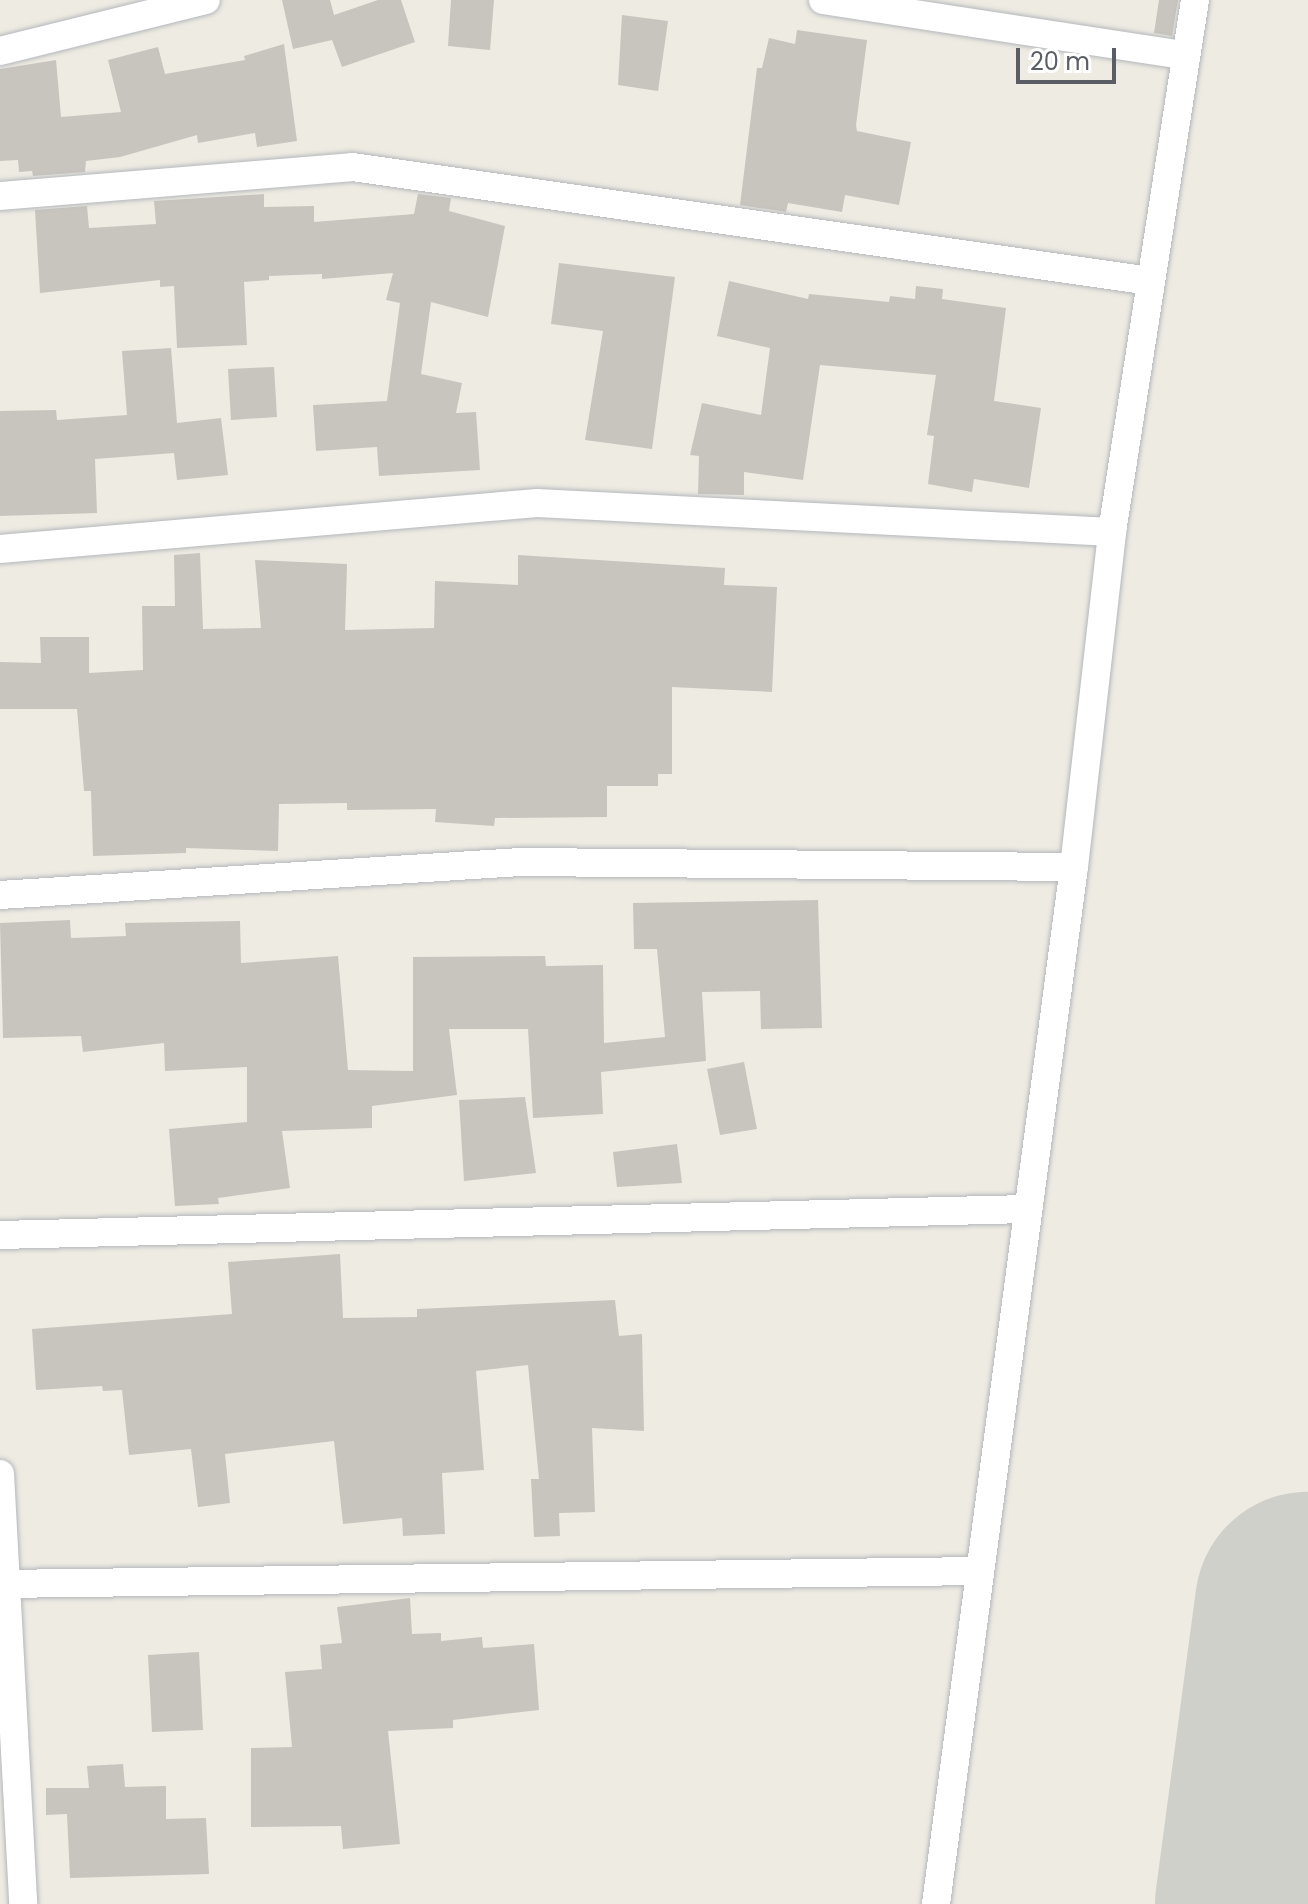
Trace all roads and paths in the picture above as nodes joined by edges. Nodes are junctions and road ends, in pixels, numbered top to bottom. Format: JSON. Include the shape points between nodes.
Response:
{"nodes":[{"id":1,"x":206,"y":0,"type":"edge"},
{"id":2,"x":823,"y":0,"type":"edge"},
{"id":3,"x":1195,"y":0,"type":"edge"},
{"id":4,"x":0,"y":51,"type":"edge"},
{"id":5,"x":1183,"y":55,"type":"junction"},
{"id":6,"x":0,"y":196,"type":"edge"},
{"id":7,"x":1150,"y":281,"type":"junction"},
{"id":8,"x":1112,"y":532,"type":"junction"},
{"id":9,"x":0,"y":549,"type":"edge"},
{"id":10,"x":1074,"y":867,"type":"junction"},
{"id":11,"x":0,"y":895,"type":"edge"},
{"id":12,"x":1028,"y":1209,"type":"junction"},
{"id":13,"x":0,"y":1235,"type":"edge"},
{"id":14,"x":0,"y":1474,"type":"edge"},
{"id":15,"x":980,"y":1571,"type":"junction"},
{"id":16,"x":4,"y":1584,"type":"edge"},
{"id":17,"x":23,"y":1904,"type":"edge"},
{"id":18,"x":936,"y":1904,"type":"edge"}],
"edges":[{"from":1,"to":4,"type":"street"},
{"from":2,"to":5,"type":"street"},
{"from":3,"to":5,"type":"street"},
{"from":5,"to":7,"type":"street"},
{"from":6,"to":7,"type":"street","via":[[352,167]]},
{"from":7,"to":8,"type":"street"},
{"from":8,"to":9,"type":"street","via":[[537,503]]},
{"from":8,"to":10,"type":"street"},
{"from":10,"to":11,"type":"street","via":[[520,862]]},
{"from":10,"to":12,"type":"street"},
{"from":12,"to":13,"type":"street"},
{"from":12,"to":15,"type":"street"},
{"from":14,"to":16,"type":"street"},
{"from":15,"to":16,"type":"street"},
{"from":15,"to":18,"type":"street"},
{"from":16,"to":17,"type":"street"}]}
